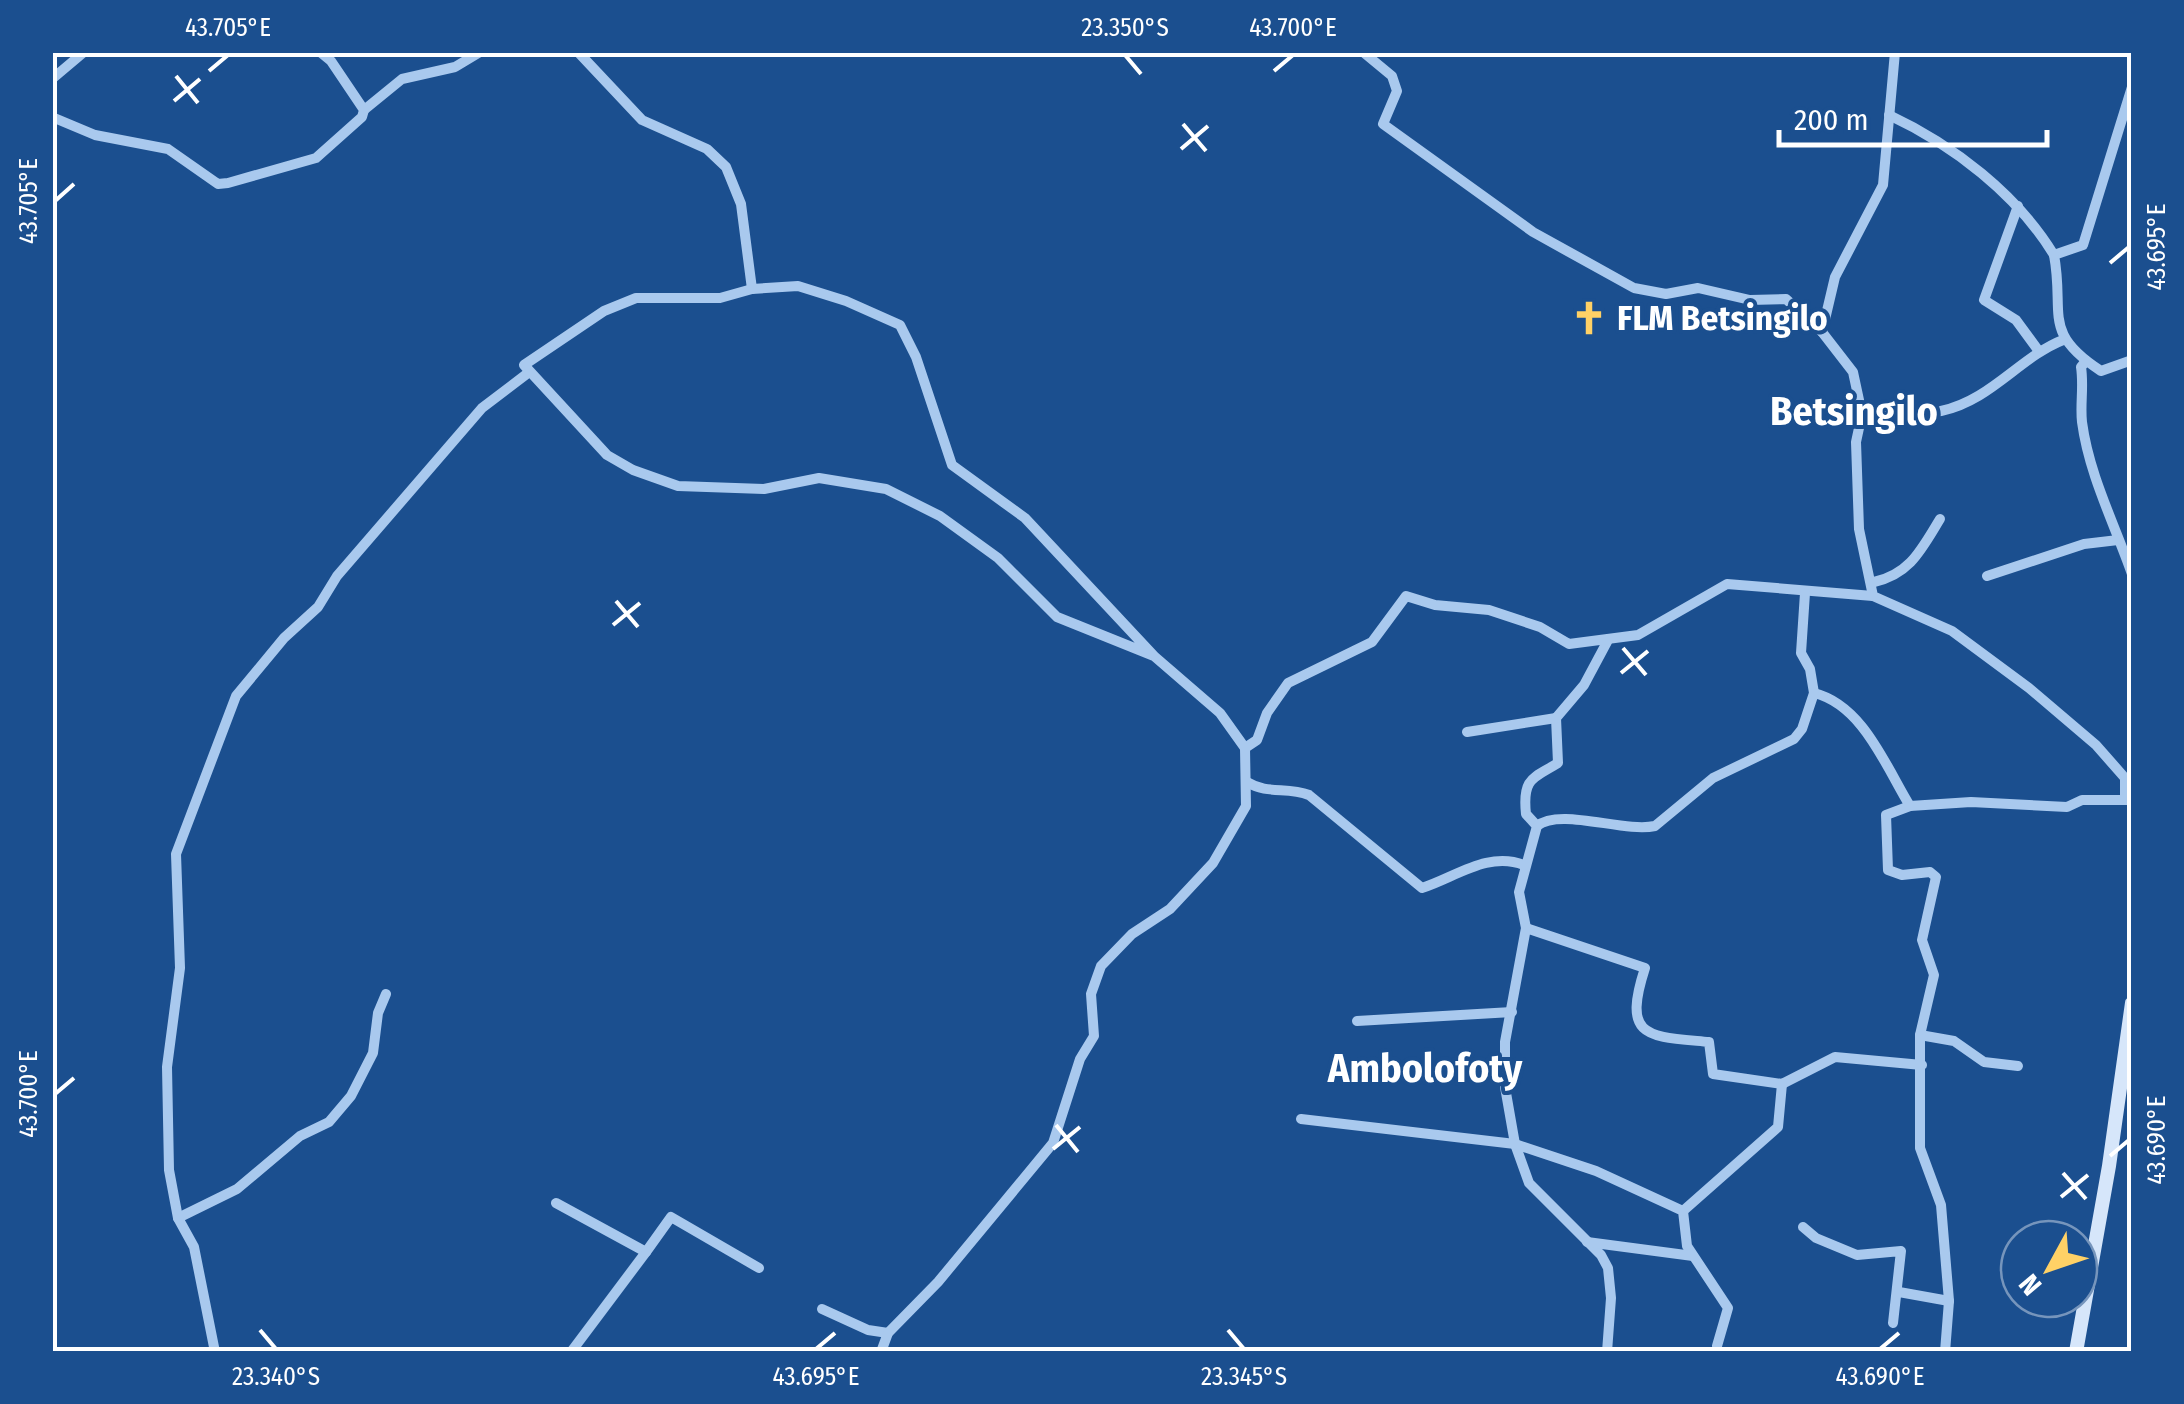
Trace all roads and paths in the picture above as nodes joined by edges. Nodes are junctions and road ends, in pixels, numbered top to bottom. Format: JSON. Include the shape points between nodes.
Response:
{"nodes":[{"id":1,"x":84,"y":52,"type":"edge"},
{"id":2,"x":320,"y":52,"type":"edge"},
{"id":3,"x":480,"y":52,"type":"edge"},
{"id":4,"x":578,"y":52,"type":"edge"},
{"id":5,"x":1363,"y":52,"type":"edge"},
{"id":6,"x":1895,"y":52,"type":"edge"},
{"id":7,"x":52,"y":79,"type":"edge"},
{"id":8,"x":2132,"y":88,"type":"edge"},
{"id":9,"x":364,"y":110,"type":"junction"},
{"id":10,"x":1889,"y":115,"type":"junction"},
{"id":11,"x":52,"y":116,"type":"edge"},
{"id":12,"x":2018,"y":206,"type":"junction"},
{"id":13,"x":2054,"y":255,"type":"junction"},
{"id":14,"x":752,"y":288,"type":"junction"},
{"id":15,"x":1822,"y":332,"type":"junction"},
{"id":16,"x":2064,"y":340,"type":"junction"},
{"id":17,"x":2038,"y":350,"type":"junction"},
{"id":18,"x":2132,"y":360,"type":"edge"},
{"id":19,"x":2086,"y":361,"type":"junction"},
{"id":20,"x":528,"y":373,"type":"junction"},
{"id":21,"x":1862,"y":414,"type":"junction"},
{"id":22,"x":1940,"y":519,"type":"dead end"},
{"id":23,"x":2118,"y":540,"type":"junction"},
{"id":24,"x":2132,"y":574,"type":"edge"},
{"id":25,"x":1987,"y":576,"type":"dead end"},
{"id":26,"x":1874,"y":582,"type":"junction"},
{"id":27,"x":1805,"y":593,"type":"junction"},
{"id":28,"x":1873,"y":596,"type":"junction"},
{"id":29,"x":1607,"y":642,"type":"junction"},
{"id":30,"x":1154,"y":656,"type":"junction"},
{"id":31,"x":1814,"y":693,"type":"junction"},
{"id":32,"x":1556,"y":718,"type":"junction"},
{"id":33,"x":1467,"y":732,"type":"dead end"},
{"id":34,"x":1246,"y":748,"type":"junction"},
{"id":35,"x":1248,"y":782,"type":"junction"},
{"id":36,"x":2128,"y":800,"type":"edge"},
{"id":37,"x":1910,"y":806,"type":"junction"},
{"id":38,"x":1537,"y":826,"type":"junction"},
{"id":39,"x":1524,"y":865,"type":"junction"},
{"id":40,"x":1526,"y":928,"type":"junction"},
{"id":41,"x":386,"y":994,"type":"dead end"},
{"id":42,"x":2132,"y":1004,"type":"edge"},
{"id":43,"x":1512,"y":1012,"type":"junction"},
{"id":44,"x":1357,"y":1021,"type":"dead end"},
{"id":45,"x":1920,"y":1035,"type":"junction"},
{"id":46,"x":1922,"y":1065,"type":"junction"},
{"id":47,"x":2018,"y":1066,"type":"dead end"},
{"id":48,"x":1782,"y":1084,"type":"junction"},
{"id":49,"x":1300,"y":1120,"type":"dead end"},
{"id":50,"x":1515,"y":1144,"type":"junction"},
{"id":51,"x":556,"y":1204,"type":"dead end"},
{"id":52,"x":1683,"y":1211,"type":"junction"},
{"id":53,"x":178,"y":1218,"type":"junction"},
{"id":54,"x":1802,"y":1227,"type":"dead end"},
{"id":55,"x":1586,"y":1242,"type":"junction"},
{"id":56,"x":646,"y":1252,"type":"junction"},
{"id":57,"x":1694,"y":1256,"type":"junction"},
{"id":58,"x":759,"y":1268,"type":"dead end"},
{"id":59,"x":1900,"y":1292,"type":"junction"},
{"id":60,"x":1950,"y":1301,"type":"junction"},
{"id":61,"x":822,"y":1309,"type":"dead end"},
{"id":62,"x":1893,"y":1323,"type":"dead end"},
{"id":63,"x":888,"y":1333,"type":"junction"},
{"id":64,"x":1717,"y":1346,"type":"dead end"},
{"id":65,"x":215,"y":1352,"type":"edge"},
{"id":66,"x":571,"y":1352,"type":"edge"},
{"id":67,"x":882,"y":1352,"type":"edge"},
{"id":68,"x":1607,"y":1352,"type":"edge"},
{"id":69,"x":1945,"y":1352,"type":"edge"},
{"id":70,"x":2076,"y":1352,"type":"edge"}],
"edges":[{"from":1,"to":7,"type":"street"},
{"from":2,"to":9,"type":"street"},
{"from":3,"to":9,"type":"street","via":[[455,67],[402,79]]},
{"from":4,"to":14,"type":"street","via":[[642,120],[707,149],[726,168],[741,204]]},
{"from":5,"to":15,"type":"street","via":[[1392,76],[1397,91],[1383,124],[1533,232],[1634,288],[1786,299]]},
{"from":6,"to":10,"type":"street"},
{"from":8,"to":13,"type":"street","via":[[2083,246]]},
{"from":9,"to":11,"type":"street","via":[[316,158],[218,184],[168,150],[95,135]]},
{"from":10,"to":12,"type":"street","via":[[1966,159]]},
{"from":10,"to":15,"type":"street","via":[[1882,185],[1835,277]]},
{"from":12,"to":13,"type":"street"},
{"from":12,"to":17,"type":"street","via":[[1984,300],[2016,320]]},
{"from":13,"to":16,"type":"street"},
{"from":14,"to":20,"type":"street","via":[[720,298],[636,298],[604,311],[524,365]]},
{"from":14,"to":30,"type":"street","via":[[816,290],[900,325],[952,464],[1026,518]]},
{"from":15,"to":21,"type":"street","via":[[1853,372]]},
{"from":16,"to":17,"type":"street"},
{"from":16,"to":19,"type":"street"},
{"from":17,"to":21,"type":"street","via":[[2002,384],[1943,411]]},
{"from":18,"to":19,"type":"street","via":[[2101,371]]},
{"from":19,"to":23,"type":"street","via":[[2082,420]]},
{"from":20,"to":30,"type":"street","via":[[606,456],[633,470],[678,486],[764,489],[819,478],[886,488],[998,558],[1057,617]]},
{"from":20,"to":53,"type":"street","via":[[482,408],[236,696],[222,724],[176,854],[180,968],[166,1098]]},
{"from":21,"to":26,"type":"street","via":[[1856,442],[1859,528]]},
{"from":22,"to":26,"type":"street","via":[[1909,568]]},
{"from":23,"to":24,"type":"street"},
{"from":23,"to":25,"type":"street","via":[[2084,544]]},
{"from":26,"to":28,"type":"street"},
{"from":27,"to":28,"type":"street"},
{"from":27,"to":29,"type":"street","via":[[1728,584],[1649,630]]},
{"from":27,"to":31,"type":"street","via":[[1800,653]]},
{"from":28,"to":36,"type":"street","via":[[1952,631],[2029,688],[2096,745],[2125,778]]},
{"from":29,"to":32,"type":"street"},
{"from":29,"to":34,"type":"street","via":[[1569,644],[1489,610],[1406,596],[1372,642],[1288,683],[1258,740]]},
{"from":30,"to":34,"type":"street","via":[[1206,698]]},
{"from":31,"to":37,"type":"street","via":[[1858,721]]},
{"from":31,"to":38,"type":"street","via":[[1794,738],[1713,778],[1655,826],[1566,820]]},
{"from":32,"to":33,"type":"street"},
{"from":32,"to":38,"type":"street","via":[[1558,764],[1536,772],[1526,805]]},
{"from":34,"to":35,"type":"street"},
{"from":35,"to":39,"type":"street","via":[[1263,792],[1291,788],[1309,795],[1422,888],[1492,860]]},
{"from":35,"to":63,"type":"street","via":[[1246,806],[1213,863],[1101,966],[1091,994],[1094,1036],[1053,1144]]},
{"from":36,"to":37,"type":"street","via":[[2082,800],[2068,807]]},
{"from":37,"to":45,"type":"street","via":[[1886,815],[1888,870],[1936,877],[1922,940],[1934,975]]},
{"from":38,"to":39,"type":"street"},
{"from":39,"to":40,"type":"street","via":[[1519,892]]},
{"from":40,"to":43,"type":"street"},
{"from":40,"to":48,"type":"street","via":[[1646,968],[1636,1021],[1650,1037],[1709,1042],[1713,1074]]},
{"from":41,"to":53,"type":"street","via":[[373,1052],[329,1122],[300,1136],[237,1190]]},
{"from":42,"to":70,"type":"street"},
{"from":43,"to":44,"type":"street"},
{"from":43,"to":50,"type":"street","via":[[1502,1064]]},
{"from":45,"to":46,"type":"street"},
{"from":45,"to":47,"type":"street","via":[[1954,1041],[1984,1062]]},
{"from":46,"to":48,"type":"street","via":[[1835,1057]]},
{"from":46,"to":60,"type":"street","via":[[1920,1148],[1941,1204]]},
{"from":48,"to":52,"type":"street","via":[[1778,1126]]},
{"from":49,"to":50,"type":"street"},
{"from":50,"to":52,"type":"street"},
{"from":50,"to":55,"type":"street","via":[[1529,1183]]},
{"from":51,"to":56,"type":"street"},
{"from":52,"to":57,"type":"street"},
{"from":53,"to":65,"type":"street","via":[[194,1247]]},
{"from":54,"to":59,"type":"street","via":[[1856,1255],[1901,1251]]},
{"from":55,"to":57,"type":"street"},
{"from":55,"to":68,"type":"street","via":[[1608,1268]]},
{"from":56,"to":58,"type":"street","via":[[671,1217]]},
{"from":56,"to":66,"type":"street"},
{"from":57,"to":64,"type":"street","via":[[1728,1308]]},
{"from":59,"to":60,"type":"street"},
{"from":59,"to":62,"type":"street"},
{"from":60,"to":69,"type":"street"},
{"from":61,"to":63,"type":"street"},
{"from":63,"to":67,"type":"street"}]}
